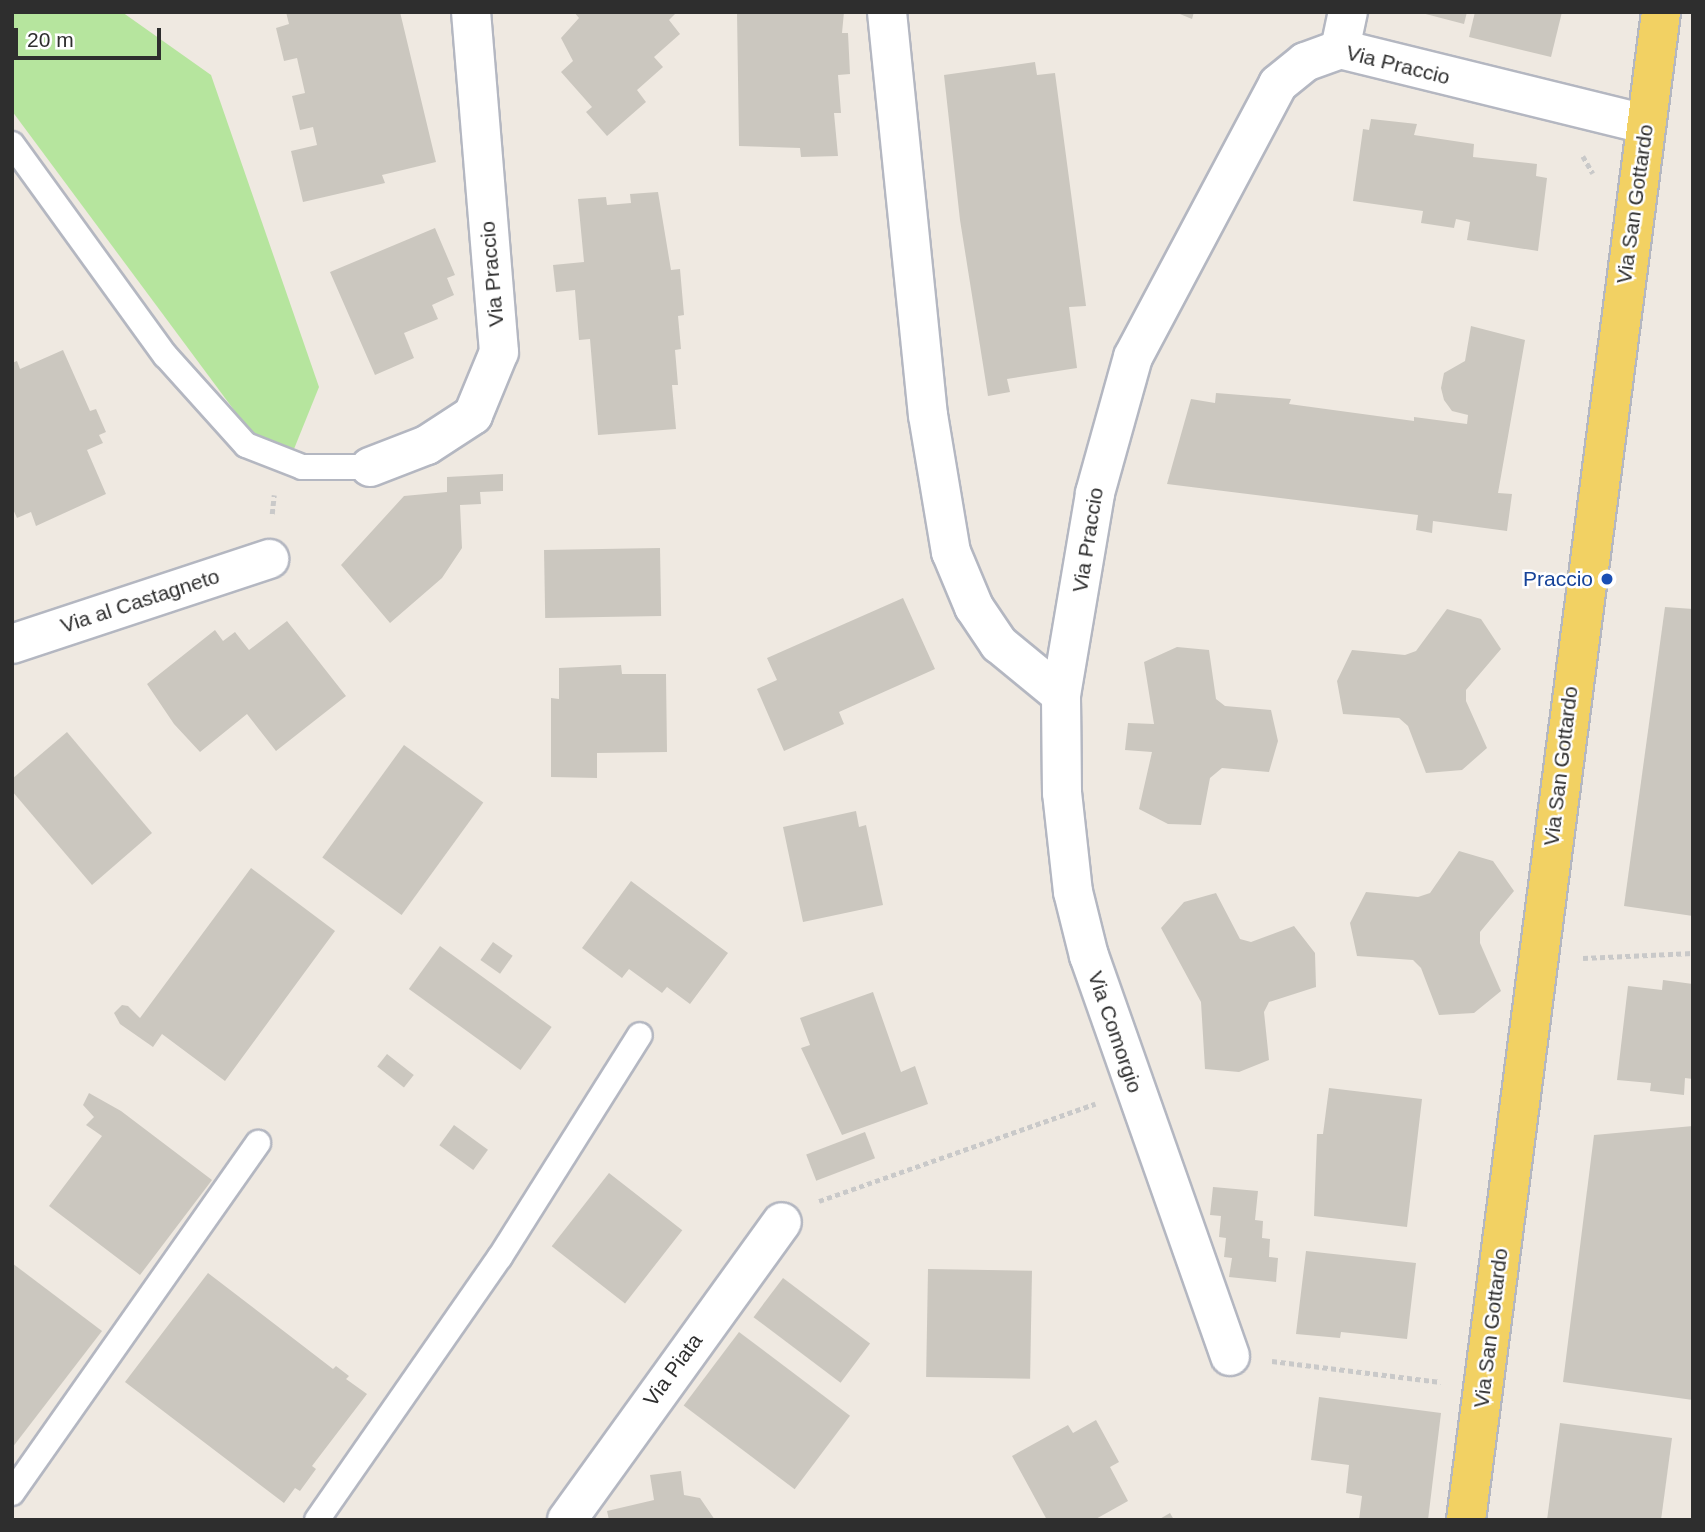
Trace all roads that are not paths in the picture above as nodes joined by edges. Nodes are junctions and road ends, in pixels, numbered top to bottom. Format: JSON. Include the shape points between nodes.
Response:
{"nodes":[{"id":1,"x":471,"y":12,"type":"edge"},
{"id":2,"x":887,"y":12,"type":"edge"},
{"id":3,"x":1348,"y":12,"type":"edge"},
{"id":4,"x":1661,"y":12,"type":"edge"},
{"id":5,"x":1340,"y":49,"type":"junction"},
{"id":6,"x":1645,"y":124,"type":"junction"},
{"id":7,"x":12,"y":144,"type":"edge"},
{"id":8,"x":370,"y":467,"type":"joint"},
{"id":9,"x":269,"y":559,"type":"dead end"},
{"id":10,"x":12,"y":644,"type":"edge"},
{"id":11,"x":1061,"y":695,"type":"junction"},
{"id":12,"x":640,"y":1035,"type":"dead end"},
{"id":13,"x":258,"y":1143,"type":"dead end"},
{"id":14,"x":782,"y":1222,"type":"road end"},
{"id":15,"x":1230,"y":1356,"type":"road end"},
{"id":16,"x":12,"y":1493,"type":"edge"},
{"id":17,"x":317,"y":1520,"type":"edge"},
{"id":18,"x":567,"y":1520,"type":"edge"},
{"id":19,"x":1466,"y":1520,"type":"edge"}],
"edges":[{"from":1,"to":8,"type":"street","name":"Via Praccio","via":[[499,352],[473,415],[427,445]]},
{"from":2,"to":11,"type":"street","via":[[928,415],[951,552],[974,607],[999,644]]},
{"from":3,"to":5,"type":"street"},
{"from":4,"to":6,"type":"main road","name":"Via San Gottardo"},
{"from":5,"to":6,"type":"street","name":"Via Praccio"},
{"from":5,"to":11,"type":"street","name":"Via Praccio","via":[[1305,62],[1278,85],[1133,357],[1094,494]]},
{"from":6,"to":19,"type":"main road","name":"Via San Gottardo"},
{"from":7,"to":8,"type":"lane","via":[[165,355],[246,445],[302,467]]},
{"from":9,"to":10,"type":"street","name":"Via al Castagneto"},
{"from":11,"to":15,"type":"street","name":"Via Comorgio","via":[[1059,756],[1073,892],[1089,956]]},
{"from":12,"to":17,"type":"lane","via":[[500,1257]]},
{"from":13,"to":16,"type":"lane"},
{"from":14,"to":18,"type":"street","name":"Via Piata"}]}
